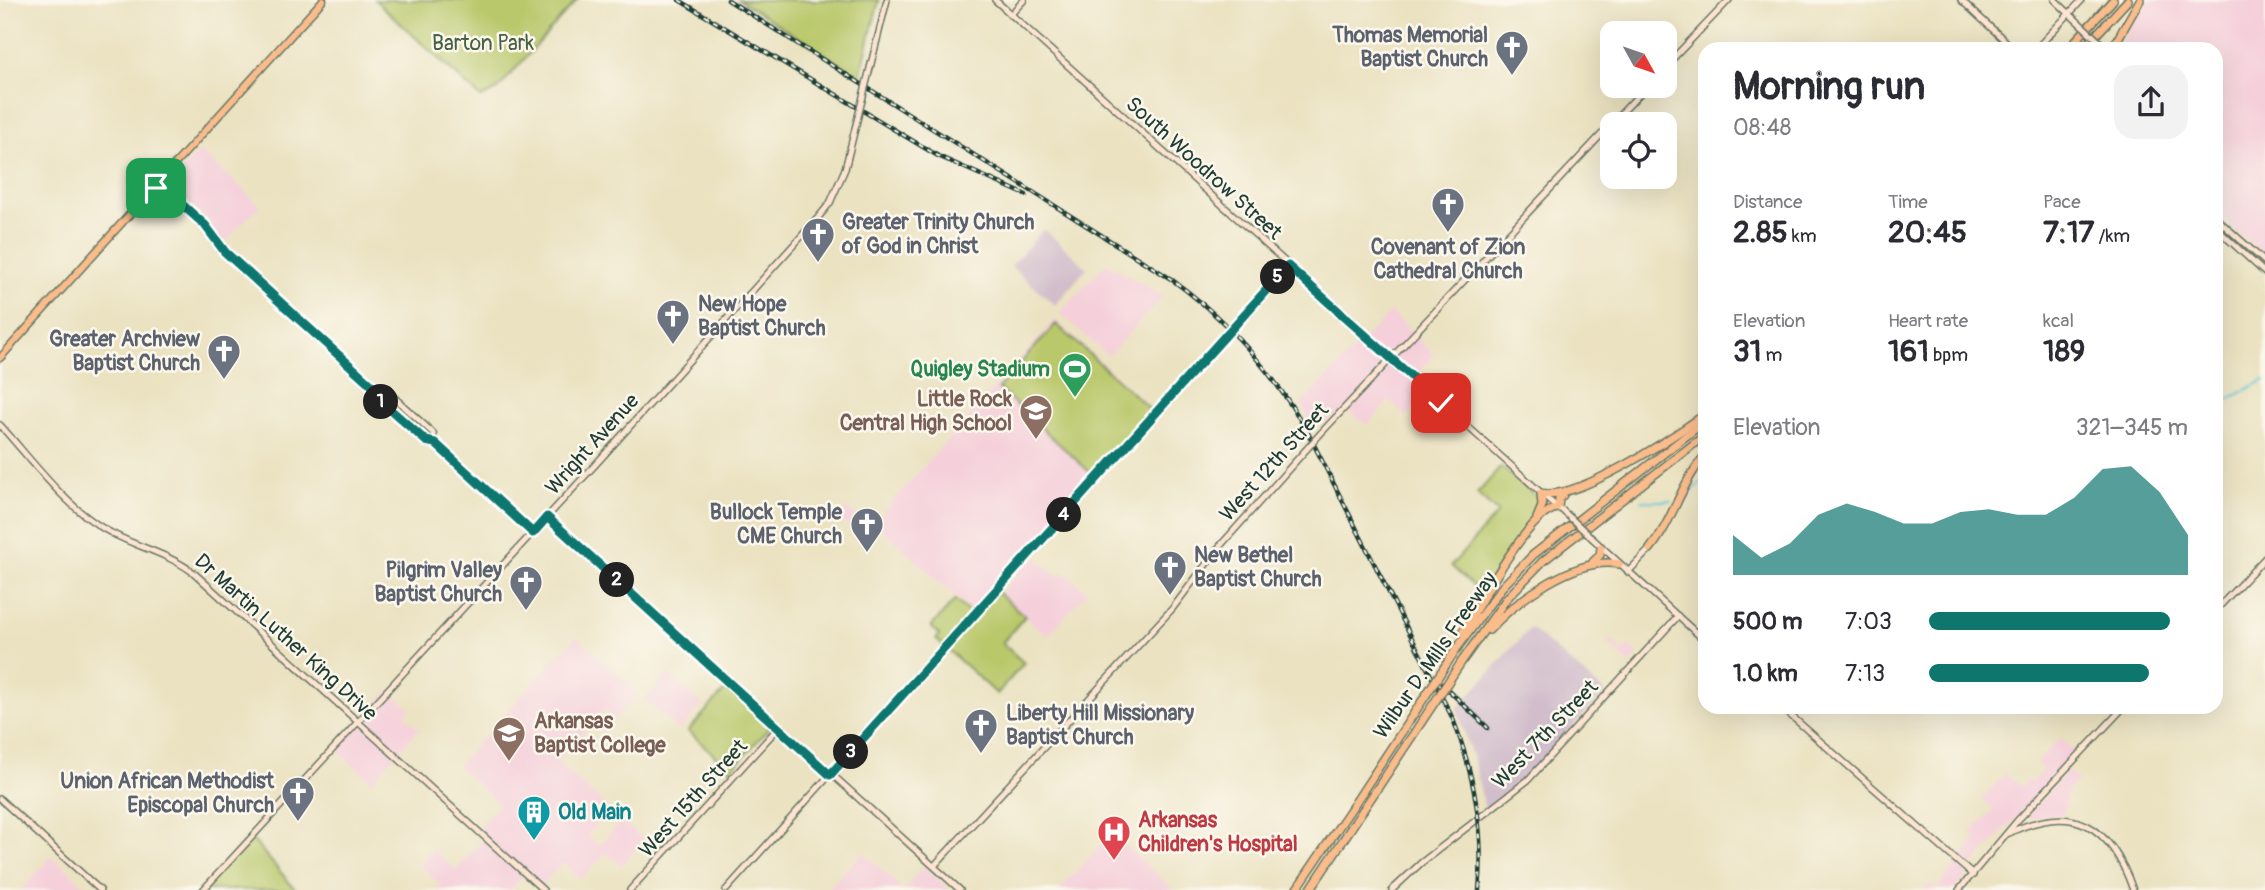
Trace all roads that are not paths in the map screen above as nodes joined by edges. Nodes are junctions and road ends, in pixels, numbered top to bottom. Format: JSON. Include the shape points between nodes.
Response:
{"nodes":[{"id":1,"x":323,"y":0,"type":"edge"},
{"id":2,"x":887,"y":0,"type":"edge"},
{"id":3,"x":995,"y":0,"type":"edge"},
{"id":4,"x":1024,"y":0,"type":"edge"},
{"id":5,"x":1729,"y":0,"type":"edge"},
{"id":6,"x":1961,"y":0,"type":"edge"},
{"id":7,"x":2055,"y":0,"type":"edge"},
{"id":8,"x":2081,"y":0,"type":"edge"},
{"id":9,"x":2113,"y":0,"type":"edge"},
{"id":10,"x":2127,"y":0,"type":"edge"},
{"id":11,"x":2140,"y":0,"type":"edge"},
{"id":12,"x":2070,"y":13,"type":"junction"},
{"id":13,"x":1010,"y":15,"type":"junction"},
{"id":14,"x":2122,"y":30,"type":"junction"},
{"id":15,"x":2006,"y":42,"type":"edge"},
{"id":16,"x":2043,"y":42,"type":"edge"},
{"id":17,"x":2074,"y":42,"type":"edge"},
{"id":18,"x":2089,"y":42,"type":"edge"},
{"id":19,"x":2101,"y":42,"type":"edge"},
{"id":20,"x":2113,"y":42,"type":"edge"},
{"id":21,"x":2119,"y":42,"type":"edge"},
{"id":22,"x":1677,"y":54,"type":"edge"},
{"id":23,"x":1636,"y":98,"type":"edge"},
{"id":24,"x":159,"y":184,"type":"junction"},
{"id":25,"x":2223,"y":224,"type":"edge"},
{"id":26,"x":2223,"y":234,"type":"edge"},
{"id":27,"x":2265,"y":262,"type":"edge"},
{"id":28,"x":1288,"y":266,"type":"junction"},
{"id":29,"x":2265,"y":273,"type":"edge"},
{"id":30,"x":1390,"y":356,"type":"junction"},
{"id":31,"x":0,"y":358,"type":"edge"},
{"id":32,"x":376,"y":389,"type":"junction"},
{"id":33,"x":1698,"y":419,"type":"edge"},
{"id":34,"x":0,"y":425,"type":"edge"},
{"id":35,"x":1698,"y":427,"type":"edge"},
{"id":36,"x":1698,"y":441,"type":"edge"},
{"id":37,"x":435,"y":443,"type":"junction"},
{"id":38,"x":1698,"y":466,"type":"edge"},
{"id":39,"x":1541,"y":493,"type":"junction"},
{"id":40,"x":1567,"y":493,"type":"junction"},
{"id":41,"x":1560,"y":509,"type":"junction"},
{"id":42,"x":547,"y":517,"type":"junction"},
{"id":43,"x":1537,"y":518,"type":"junction"},
{"id":44,"x":533,"y":533,"type":"junction"},
{"id":45,"x":1601,"y":547,"type":"junction"},
{"id":46,"x":1650,"y":549,"type":"joint"},
{"id":47,"x":2265,"y":558,"type":"edge"},
{"id":48,"x":1619,"y":564,"type":"junction"},
{"id":49,"x":1590,"y":565,"type":"junction"},
{"id":50,"x":1628,"y":572,"type":"junction"},
{"id":51,"x":2223,"y":603,"type":"edge"},
{"id":52,"x":1678,"y":616,"type":"junction"},
{"id":53,"x":1698,"y":634,"type":"edge"},
{"id":54,"x":1471,"y":648,"type":"junction"},
{"id":55,"x":1454,"y":650,"type":"junction"},
{"id":56,"x":1789,"y":714,"type":"edge"},
{"id":57,"x":2118,"y":714,"type":"edge"},
{"id":58,"x":359,"y":722,"type":"junction"},
{"id":59,"x":778,"y":728,"type":"junction"},
{"id":60,"x":830,"y":775,"type":"junction"},
{"id":61,"x":0,"y":799,"type":"edge"},
{"id":62,"x":2005,"y":836,"type":"junction"},
{"id":63,"x":934,"y":866,"type":"junction"},
{"id":64,"x":1973,"y":874,"type":"junction"},
{"id":65,"x":100,"y":890,"type":"edge"},
{"id":66,"x":203,"y":890,"type":"edge"},
{"id":67,"x":543,"y":890,"type":"edge"},
{"id":68,"x":630,"y":890,"type":"edge"},
{"id":69,"x":726,"y":890,"type":"edge"},
{"id":70,"x":960,"y":890,"type":"edge"},
{"id":71,"x":1296,"y":890,"type":"edge"},
{"id":72,"x":1310,"y":890,"type":"edge"},
{"id":73,"x":1392,"y":890,"type":"edge"},
{"id":74,"x":1959,"y":890,"type":"edge"},
{"id":75,"x":2133,"y":890,"type":"edge"}],
"edges":[{"from":1,"to":24,"type":"main road"},
{"from":2,"to":42,"type":"main road","name":"Wright Avenue","bridge":true,"via":[[845,169],[830,204]]},
{"from":3,"to":13,"type":"main road","name":"South Woodrow Street"},
{"from":4,"to":13,"type":"main road"},
{"from":5,"to":22,"type":"main road"},
{"from":6,"to":15,"type":"main road"},
{"from":7,"to":12,"type":"main road"},
{"from":8,"to":12,"type":"main road"},
{"from":9,"to":17,"type":"highway"},
{"from":10,"to":18,"type":"highway"},
{"from":11,"to":14,"type":"highway"},
{"from":12,"to":16,"type":"main road"},
{"from":12,"to":19,"type":"main road","bridge":true},
{"from":13,"to":28,"type":"main road","name":"South Woodrow Street"},
{"from":14,"to":20,"type":"highway"},
{"from":14,"to":21,"type":"highway"},
{"from":23,"to":30,"type":"main road","name":"West 12th Street"},
{"from":24,"to":31,"type":"main road"},
{"from":24,"to":32,"type":"main road","via":[[205,225],[225,252]]},
{"from":25,"to":27,"type":"main road"},
{"from":26,"to":29,"type":"main road"},
{"from":28,"to":30,"type":"main road","name":"South Woodrow Street"},
{"from":28,"to":60,"type":"main road","bridge":true},
{"from":30,"to":39,"type":"main road","name":"South Woodrow Street"},
{"from":30,"to":63,"type":"main road","name":"West 12th Street","bridge":true,"via":[[1220,546],[1164,618]]},
{"from":32,"to":37,"type":"main road","via":[[375,396],[426,441]]},
{"from":32,"to":37,"type":"main road","via":[[383,387],[433,433]]},
{"from":33,"to":40,"type":"highway","via":[[1640,456]]},
{"from":34,"to":58,"type":"main road","name":"Dr Martin Luther King Drive","via":[[82,513],[112,534],[185,566]]},
{"from":35,"to":55,"type":"highway","name":"Wilbur D. Mills Freeway","via":[[1533,555]]},
{"from":36,"to":54,"type":"highway","name":"Wilbur D. Mills Freeway","via":[[1543,561],[1507,598]]},
{"from":37,"to":44,"type":"main road"},
{"from":38,"to":46,"type":"highway"},
{"from":39,"to":40,"type":"highway"},
{"from":39,"to":41,"type":"main road","name":"South Woodrow Street"},
{"from":39,"to":43,"type":"highway"},
{"from":40,"to":41,"type":"highway","via":[[1559,499]]},
{"from":41,"to":43,"type":"highway","via":[[1549,509]]},
{"from":41,"to":45,"type":"main road","name":"South Woodrow Street","bridge":true},
{"from":42,"to":44,"type":"main road","name":"Wright Avenue"},
{"from":42,"to":59,"type":"main road"},
{"from":43,"to":55,"type":"highway"},
{"from":44,"to":58,"type":"main road","name":"Wright Avenue"},
{"from":45,"to":48,"type":"main road","name":"South Woodrow Street"},
{"from":45,"to":49,"type":"highway"},
{"from":46,"to":50,"type":"main road"},
{"from":47,"to":51,"type":"main road"},
{"from":48,"to":49,"type":"highway"},
{"from":48,"to":50,"type":"main road","name":"South Woodrow Street"},
{"from":49,"to":54,"type":"highway","via":[[1528,595]]},
{"from":50,"to":52,"type":"main road","name":"South Woodrow Street"},
{"from":52,"to":53,"type":"main road","name":"South Woodrow Street"},
{"from":52,"to":73,"type":"main road","name":"West 7th Street","via":[[1528,780]]},
{"from":54,"to":72,"type":"highway","name":"Wilbur D. Mills Freeway","bridge":true},
{"from":55,"to":71,"type":"highway","name":"Wilbur D. Mills Freeway","bridge":true},
{"from":56,"to":64,"type":"main road"},
{"from":57,"to":62,"type":"main road"},
{"from":58,"to":66,"type":"main road","name":"Wright Avenue"},
{"from":58,"to":67,"type":"main road","name":"Dr Martin Luther King Drive"},
{"from":59,"to":60,"type":"main road"},
{"from":59,"to":68,"type":"main road","name":"West 15th Street"},
{"from":60,"to":63,"type":"main road"},
{"from":60,"to":69,"type":"main road"},
{"from":61,"to":65,"type":"main road"},
{"from":62,"to":64,"type":"main road"},
{"from":62,"to":75,"type":"main road","via":[[2051,819],[2085,825],[2118,852]]},
{"from":63,"to":70,"type":"main road"},
{"from":64,"to":74,"type":"main road"}]}
